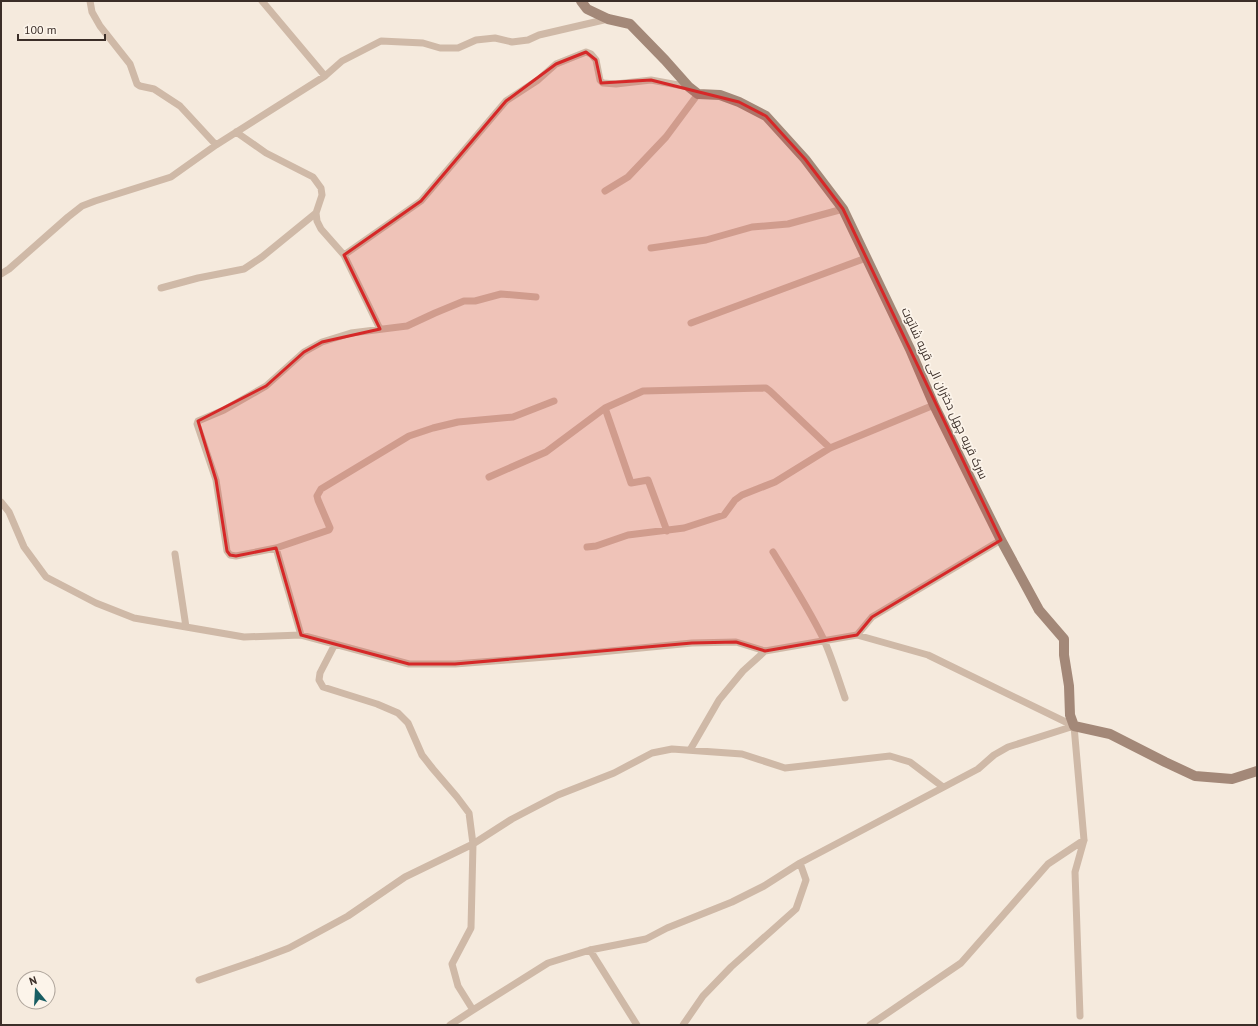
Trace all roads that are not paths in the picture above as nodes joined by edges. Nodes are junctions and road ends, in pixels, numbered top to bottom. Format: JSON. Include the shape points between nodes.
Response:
{"nodes":[{"id":1,"x":90,"y":1,"type":"edge"},
{"id":2,"x":262,"y":1,"type":"edge"},
{"id":3,"x":581,"y":1,"type":"edge"},
{"id":4,"x":608,"y":19,"type":"junction"},
{"id":5,"x":325,"y":76,"type":"junction"},
{"id":6,"x":689,"y":87,"type":"junction"},
{"id":7,"x":698,"y":94,"type":"junction"},
{"id":8,"x":236,"y":132,"type":"junction"},
{"id":9,"x":216,"y":145,"type":"junction"},
{"id":10,"x":605,"y":191,"type":"dead end"},
{"id":11,"x":843,"y":209,"type":"junction"},
{"id":12,"x":316,"y":213,"type":"junction"},
{"id":13,"x":651,"y":248,"type":"dead end"},
{"id":14,"x":344,"y":255,"type":"junction"},
{"id":15,"x":866,"y":258,"type":"junction"},
{"id":16,"x":1,"y":274,"type":"edge"},
{"id":17,"x":162,"y":288,"type":"dead end"},
{"id":18,"x":536,"y":297,"type":"dead end"},
{"id":19,"x":691,"y":323,"type":"dead end"},
{"id":20,"x":380,"y":329,"type":"junction"},
{"id":21,"x":554,"y":402,"type":"dead end"},
{"id":22,"x":934,"y":404,"type":"junction"},
{"id":23,"x":605,"y":408,"type":"junction"},
{"id":24,"x":830,"y":448,"type":"junction"},
{"id":25,"x":489,"y":477,"type":"dead end"},
{"id":26,"x":1,"y":502,"type":"edge"},
{"id":27,"x":667,"y":531,"type":"junction"},
{"id":28,"x":1001,"y":540,"type":"junction"},
{"id":29,"x":587,"y":547,"type":"dead end"},
{"id":30,"x":276,"y":548,"type":"junction"},
{"id":31,"x":773,"y":552,"type":"dead end"},
{"id":32,"x":175,"y":554,"type":"dead end"},
{"id":33,"x":186,"y":627,"type":"junction"},
{"id":34,"x":301,"y":635,"type":"junction"},
{"id":35,"x":857,"y":635,"type":"junction"},
{"id":36,"x":824,"y":641,"type":"junction"},
{"id":37,"x":334,"y":644,"type":"junction"},
{"id":38,"x":765,"y":651,"type":"junction"},
{"id":39,"x":845,"y":698,"type":"dead end"},
{"id":40,"x":1074,"y":726,"type":"junction"},
{"id":41,"x":690,"y":750,"type":"junction"},
{"id":42,"x":1257,"y":771,"type":"edge"},
{"id":43,"x":942,"y":787,"type":"junction"},
{"id":44,"x":1084,"y":840,"type":"junction"},
{"id":45,"x":473,"y":844,"type":"junction"},
{"id":46,"x":800,"y":863,"type":"junction"},
{"id":47,"x":590,"y":950,"type":"junction"},
{"id":48,"x":199,"y":980,"type":"dead end"},
{"id":49,"x":473,"y":1010,"type":"junction"},
{"id":50,"x":1080,"y":1016,"type":"dead end"},
{"id":51,"x":450,"y":1025,"type":"edge"},
{"id":52,"x":636,"y":1025,"type":"edge"},
{"id":53,"x":683,"y":1025,"type":"edge"},
{"id":54,"x":870,"y":1025,"type":"edge"}],
"edges":[{"from":1,"to":9,"type":"street","via":[[92,12],[100,26],[130,64],[137,84],[154,89],[180,106]]},
{"from":2,"to":5,"type":"street"},
{"from":3,"to":4,"type":"street","via":[[587,9]]},
{"from":4,"to":5,"type":"street","via":[[539,35],[528,40],[476,40],[458,48],[381,41],[342,61]]},
{"from":4,"to":6,"type":"street","via":[[630,24]]},
{"from":5,"to":8,"type":"street"},
{"from":6,"to":7,"type":"street"},
{"from":6,"to":14,"type":"street","via":[[652,80],[603,83],[596,60],[592,54],[586,52],[556,64],[538,80],[506,101],[421,201]]},
{"from":7,"to":10,"type":"street","via":[[666,137],[628,177]]},
{"from":7,"to":11,"type":"street","name":"سرک قریه چهل دختران الی قریه شاتوت","via":[[720,95],[766,116],[805,159]]},
{"from":8,"to":9,"type":"street"},
{"from":8,"to":12,"type":"street","via":[[266,153],[313,177],[321,188],[322,195]]},
{"from":9,"to":16,"type":"street","via":[[171,177],[82,206]]},
{"from":11,"to":13,"type":"street","via":[[788,224],[752,227],[706,240]]},
{"from":11,"to":15,"type":"street","name":"سرک قریه چهل دختران الی قریه شاتوت"},
{"from":12,"to":14,"type":"street","via":[[321,229]]},
{"from":12,"to":17,"type":"street","via":[[262,258],[244,269]]},
{"from":14,"to":20,"type":"street"},
{"from":15,"to":19,"type":"street"},
{"from":15,"to":22,"type":"street","name":"سرک قریه چهل دختران الی قریه شاتوت"},
{"from":18,"to":20,"type":"street","via":[[501,294],[464,302],[407,326]]},
{"from":20,"to":30,"type":"street","via":[[351,333],[322,342],[304,352],[266,386],[224,410],[198,421],[216,480],[227,551],[230,555],[236,556]]},
{"from":21,"to":30,"type":"street","via":[[513,416],[458,422],[409,436],[321,489],[317,496],[329,530]]},
{"from":22,"to":24,"type":"street"},
{"from":22,"to":28,"type":"street","name":"سرک قریه چهل دختران الی قریه شاتوت"},
{"from":23,"to":24,"type":"street","via":[[643,391],[766,388]]},
{"from":23,"to":25,"type":"street","via":[[546,452]]},
{"from":23,"to":27,"type":"street","via":[[631,483],[648,480]]},
{"from":24,"to":27,"type":"street","via":[[775,482],[742,495],[724,515]]},
{"from":26,"to":33,"type":"street","via":[[9,512],[24,547],[46,577],[96,603],[134,618]]},
{"from":27,"to":29,"type":"street","via":[[628,535]]},
{"from":28,"to":35,"type":"street","via":[[872,617]]},
{"from":28,"to":40,"type":"street","name":"سرک قریه چهل دختران الی قریه شاتوت","via":[[1039,610],[1064,639],[1070,715]]},
{"from":30,"to":34,"type":"street"},
{"from":31,"to":36,"type":"street","via":[[804,602]]},
{"from":32,"to":33,"type":"street"},
{"from":33,"to":34,"type":"street","via":[[244,637]]},
{"from":34,"to":37,"type":"street"},
{"from":35,"to":36,"type":"street"},
{"from":35,"to":40,"type":"street","via":[[928,655]]},
{"from":36,"to":38,"type":"street"},
{"from":36,"to":39,"type":"street"},
{"from":37,"to":38,"type":"street","via":[[409,664],[485,662],[692,643],[736,642]]},
{"from":37,"to":45,"type":"street","via":[[318,680],[323,687],[398,713],[408,723],[422,755],[469,814]]},
{"from":38,"to":41,"type":"street","via":[[743,671],[719,700]]},
{"from":40,"to":42,"type":"street","via":[[1110,734],[1195,776],[1232,779]]},
{"from":40,"to":43,"type":"street","via":[[1008,747],[978,769]]},
{"from":40,"to":44,"type":"street"},
{"from":41,"to":43,"type":"street","via":[[742,754],[785,768],[890,756],[910,762]]},
{"from":41,"to":45,"type":"street","via":[[672,749],[652,753],[614,774],[558,795],[512,819]]},
{"from":43,"to":46,"type":"street"},
{"from":44,"to":50,"type":"street","via":[[1075,872]]},
{"from":44,"to":54,"type":"street","via":[[1048,864],[961,963]]},
{"from":45,"to":48,"type":"street","via":[[405,877],[348,916],[289,948]]},
{"from":45,"to":49,"type":"street","via":[[471,928],[452,964],[458,986]]},
{"from":46,"to":47,"type":"street","via":[[764,886],[667,928],[646,940]]},
{"from":46,"to":53,"type":"street","via":[[806,880],[796,908],[703,996]]},
{"from":47,"to":49,"type":"street","via":[[548,963]]},
{"from":47,"to":52,"type":"street"},
{"from":49,"to":51,"type":"street"}]}
